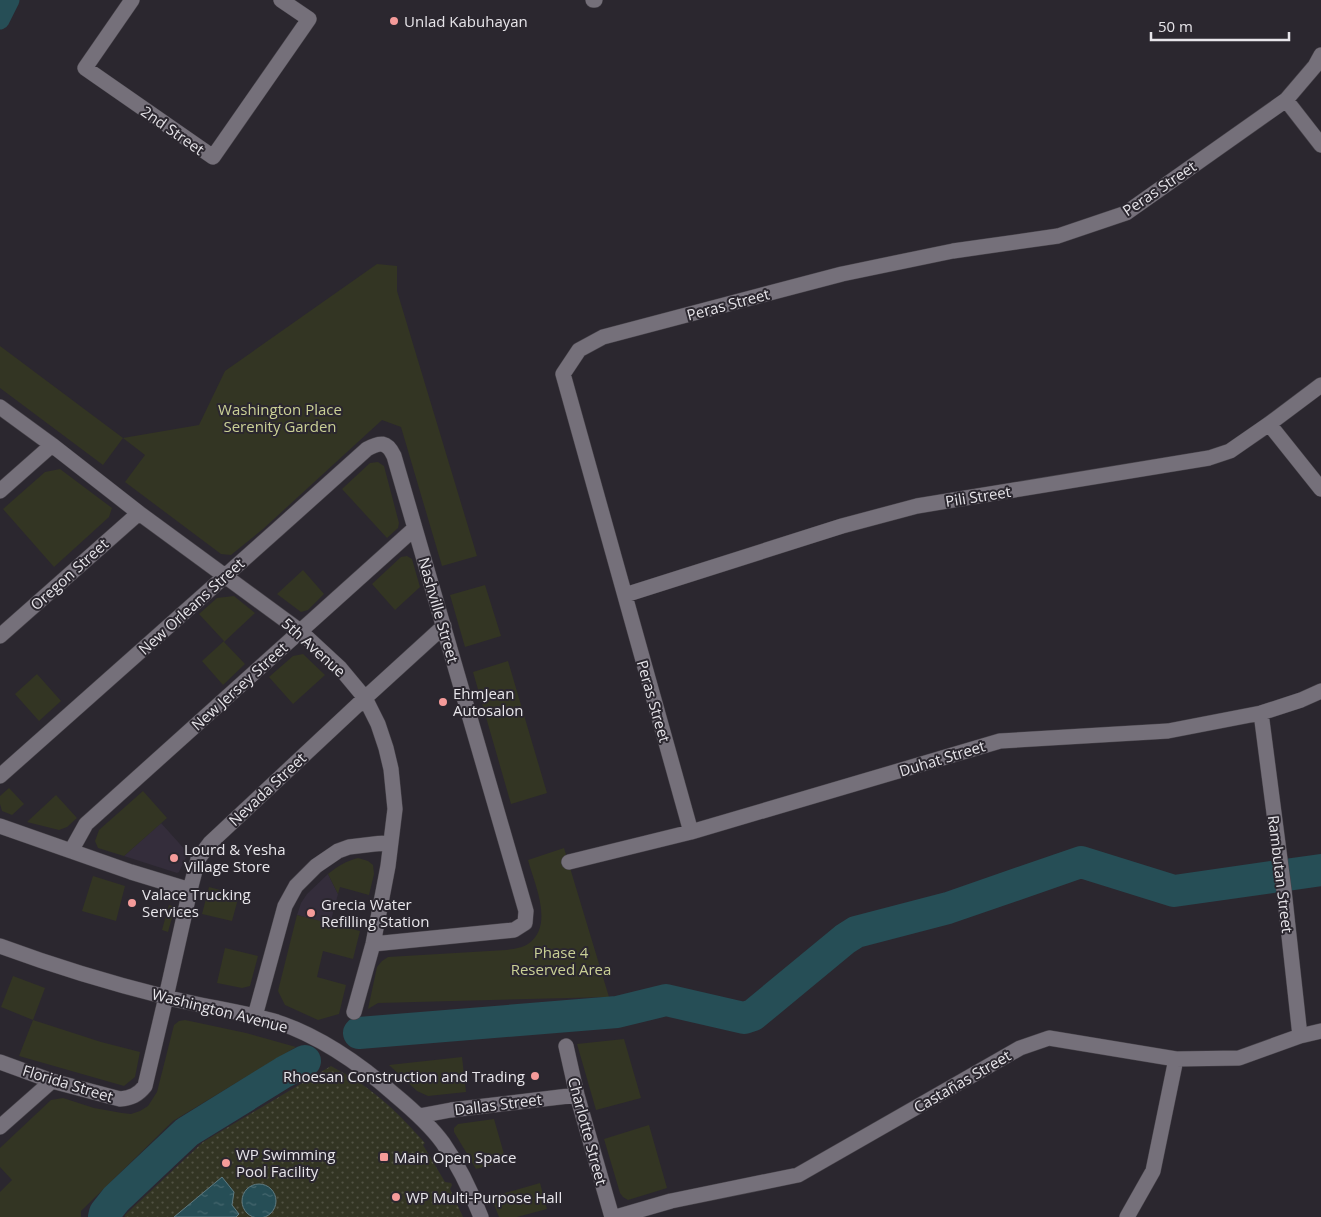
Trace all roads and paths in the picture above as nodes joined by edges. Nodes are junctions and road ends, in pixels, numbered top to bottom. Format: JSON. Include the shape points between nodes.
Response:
{"nodes":[{"id":1,"x":132,"y":0,"type":"edge"},
{"id":2,"x":281,"y":0,"type":"edge"},
{"id":3,"x":1321,"y":55,"type":"edge"},
{"id":4,"x":1286,"y":100,"type":"junction"},
{"id":5,"x":1321,"y":145,"type":"edge"},
{"id":6,"x":1321,"y":385,"type":"edge"},
{"id":7,"x":0,"y":407,"type":"edge"},
{"id":8,"x":1269,"y":424,"type":"junction"},
{"id":9,"x":385,"y":444,"type":"joint"},
{"id":10,"x":52,"y":445,"type":"junction"},
{"id":11,"x":1321,"y":489,"type":"edge"},
{"id":12,"x":0,"y":491,"type":"edge"},
{"id":13,"x":139,"y":513,"type":"junction"},
{"id":14,"x":415,"y":528,"type":"junction"},
{"id":15,"x":225,"y":576,"type":"junction"},
{"id":16,"x":625,"y":595,"type":"junction"},
{"id":17,"x":444,"y":626,"type":"junction"},
{"id":18,"x":300,"y":631,"type":"junction"},
{"id":19,"x":0,"y":636,"type":"edge"},
{"id":20,"x":1321,"y":691,"type":"edge"},
{"id":21,"x":365,"y":698,"type":"junction"},
{"id":22,"x":1261,"y":713,"type":"junction"},
{"id":23,"x":0,"y":776,"type":"edge"},
{"id":24,"x":0,"y":826,"type":"edge"},
{"id":25,"x":691,"y":832,"type":"junction"},
{"id":26,"x":391,"y":842,"type":"junction"},
{"id":27,"x":71,"y":852,"type":"junction"},
{"id":28,"x":568,"y":862,"type":"dead end"},
{"id":29,"x":190,"y":890,"type":"junction"},
{"id":30,"x":373,"y":944,"type":"junction"},
{"id":31,"x":0,"y":946,"type":"edge"},
{"id":32,"x":166,"y":997,"type":"junction"},
{"id":33,"x":354,"y":1012,"type":"dead end"},
{"id":34,"x":255,"y":1016,"type":"junction"},
{"id":35,"x":1321,"y":1031,"type":"edge"},
{"id":36,"x":1300,"y":1036,"type":"junction"},
{"id":37,"x":566,"y":1046,"type":"dead end"},
{"id":38,"x":1176,"y":1059,"type":"junction"},
{"id":39,"x":0,"y":1062,"type":"edge"},
{"id":40,"x":52,"y":1080,"type":"junction"},
{"id":41,"x":577,"y":1095,"type":"junction"},
{"id":42,"x":135,"y":1096,"type":"joint"},
{"id":43,"x":419,"y":1116,"type":"junction"},
{"id":44,"x":0,"y":1127,"type":"edge"},
{"id":45,"x":481,"y":1217,"type":"edge"},
{"id":46,"x":612,"y":1217,"type":"edge"},
{"id":47,"x":616,"y":1217,"type":"edge"},
{"id":48,"x":1127,"y":1217,"type":"edge"}],
"edges":[{"from":1,"to":2,"type":"street","name":"2nd Street","via":[[85,68],[213,158],[309,19]]},
{"from":3,"to":4,"type":"street","name":"Peras Street"},
{"from":4,"to":5,"type":"street"},
{"from":4,"to":16,"type":"street","name":"Peras Street","via":[[1126,213],[1058,236],[953,251],[842,274],[603,338],[579,350],[562,374]]},
{"from":6,"to":8,"type":"street","name":"Pili Street"},
{"from":7,"to":10,"type":"street","name":"5th Avenue"},
{"from":8,"to":11,"type":"street"},
{"from":8,"to":16,"type":"street","name":"Pili Street","via":[[1230,451],[1208,458],[917,506],[842,526]]},
{"from":9,"to":14,"type":"street","name":"Nashville Street","via":[[394,456]]},
{"from":9,"to":15,"type":"street","name":"New Orleans Street","via":[[367,449]]},
{"from":10,"to":12,"type":"street"},
{"from":10,"to":13,"type":"street","name":"5th Avenue"},
{"from":13,"to":15,"type":"street","name":"5th Avenue"},
{"from":13,"to":19,"type":"street","name":"Oregon Street"},
{"from":14,"to":17,"type":"street","name":"Nashville Street"},
{"from":14,"to":18,"type":"street","name":"New Jersey Street"},
{"from":15,"to":18,"type":"street","name":"5th Avenue"},
{"from":15,"to":23,"type":"street","name":"New Orleans Street"},
{"from":16,"to":25,"type":"street","name":"Peras Street"},
{"from":17,"to":21,"type":"street","name":"Nevada Street"},
{"from":17,"to":30,"type":"street","name":"Nashville Street","via":[[526,911],[525,923],[514,930]]},
{"from":18,"to":21,"type":"street","name":"5th Avenue","via":[[340,668]]},
{"from":18,"to":27,"type":"street","name":"New Jersey Street","via":[[86,824]]},
{"from":20,"to":22,"type":"street","name":"Duhat Street"},
{"from":21,"to":26,"type":"street","name":"5th Avenue","via":[[378,724],[391,768],[395,809]]},
{"from":21,"to":29,"type":"street","name":"Nevada Street","via":[[210,843],[198,860]]},
{"from":22,"to":25,"type":"street","name":"Duhat Street","via":[[1168,732],[1000,741]]},
{"from":22,"to":36,"type":"street","name":"Rambutan Street"},
{"from":24,"to":27,"type":"street"},
{"from":25,"to":28,"type":"street","name":"Duhat Street"},
{"from":26,"to":30,"type":"street","name":"5th Avenue"},
{"from":26,"to":34,"type":"street","via":[[338,851],[316,866],[296,886],[286,906]]},
{"from":27,"to":29,"type":"street"},
{"from":29,"to":32,"type":"street","name":"Nevada Street"},
{"from":30,"to":33,"type":"street","name":"5th Avenue"},
{"from":31,"to":32,"type":"street","name":"Washington Avenue","via":[[40,961]]},
{"from":32,"to":34,"type":"street","name":"Washington Avenue"},
{"from":32,"to":42,"type":"street","name":"Nevada Street","via":[[145,1086]]},
{"from":34,"to":43,"type":"street","name":"Washington Avenue","via":[[307,1034],[347,1056]]},
{"from":35,"to":36,"type":"street","name":"Castañas Street"},
{"from":36,"to":38,"type":"street","name":"Castañas Street","via":[[1239,1058]]},
{"from":37,"to":41,"type":"street","name":"Charlotte Street"},
{"from":38,"to":47,"type":"street","name":"Castañas Street","via":[[1049,1038],[1020,1048],[798,1174],[671,1201]]},
{"from":38,"to":48,"type":"street","via":[[1153,1171]]},
{"from":39,"to":40,"type":"street","name":"Florida Street"},
{"from":40,"to":42,"type":"street","name":"Florida Street","via":[[120,1099]]},
{"from":40,"to":44,"type":"street"},
{"from":41,"to":43,"type":"street","name":"Dallas Street"},
{"from":41,"to":46,"type":"street","name":"Charlotte Street"},
{"from":43,"to":45,"type":"street","name":"Washington Avenue","via":[[452,1156]]}]}
